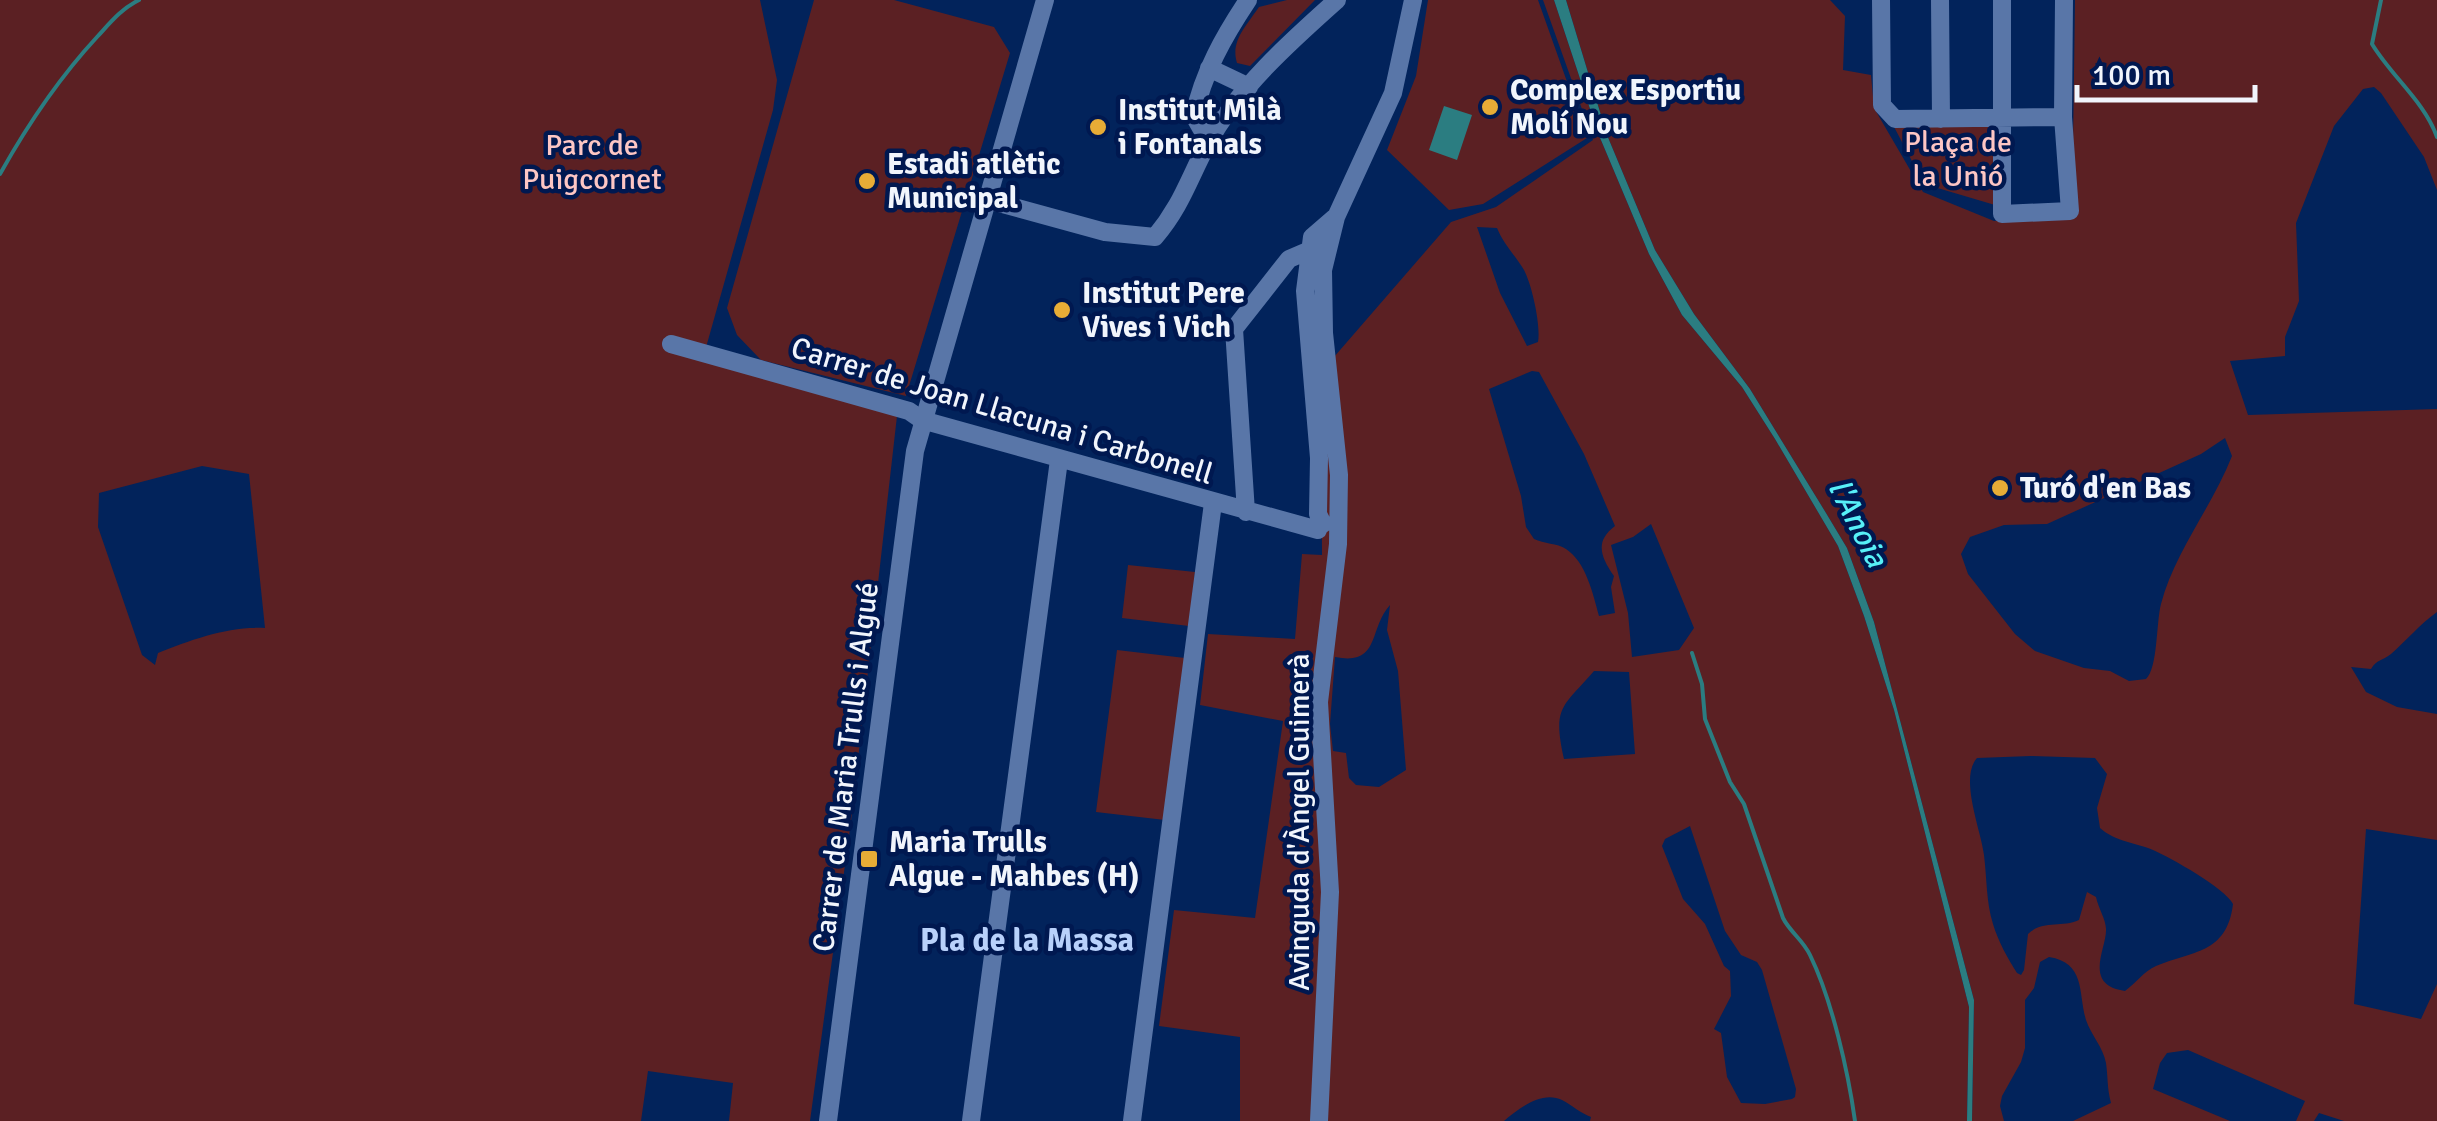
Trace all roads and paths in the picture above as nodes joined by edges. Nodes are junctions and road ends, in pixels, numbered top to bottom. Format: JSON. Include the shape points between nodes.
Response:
{"nodes":[{"id":1,"x":1045,"y":0,"type":"edge"},
{"id":2,"x":1338,"y":0,"type":"edge"},
{"id":3,"x":1413,"y":0,"type":"edge"},
{"id":4,"x":1881,"y":0,"type":"edge"},
{"id":5,"x":1940,"y":0,"type":"edge"},
{"id":6,"x":2002,"y":0,"type":"edge"},
{"id":7,"x":2064,"y":0,"type":"edge"},
{"id":8,"x":1249,"y":2,"type":"edge"},
{"id":9,"x":1209,"y":68,"type":"junction"},
{"id":10,"x":1250,"y":87,"type":"junction"},
{"id":11,"x":2063,"y":117,"type":"junction"},
{"id":12,"x":2001,"y":118,"type":"junction"},
{"id":13,"x":1941,"y":119,"type":"junction"},
{"id":14,"x":1209,"y":142,"type":"junction"},
{"id":15,"x":988,"y":200,"type":"junction"},
{"id":16,"x":1319,"y":248,"type":"junction"},
{"id":17,"x":671,"y":344,"type":"dead end"},
{"id":18,"x":922,"y":420,"type":"junction"},
{"id":19,"x":1059,"y":460,"type":"junction"},
{"id":20,"x":1213,"y":503,"type":"junction"},
{"id":21,"x":1246,"y":512,"type":"junction"},
{"id":22,"x":1327,"y":525,"type":"junction"},
{"id":23,"x":828,"y":1121,"type":"edge"},
{"id":24,"x":971,"y":1121,"type":"edge"},
{"id":25,"x":1132,"y":1121,"type":"edge"},
{"id":26,"x":1320,"y":1121,"type":"edge"}],
"edges":[{"from":1,"to":15,"type":"street","name":"Carrer de Maria Trulls i Algué"},
{"from":2,"to":10,"type":"street"},
{"from":3,"to":16,"type":"street","name":"Avinguda d'Àngel Guimerà","via":[[1394,93]]},
{"from":4,"to":13,"type":"street","via":[[1882,105],[1895,119]]},
{"from":5,"to":13,"type":"street"},
{"from":6,"to":12,"type":"street"},
{"from":7,"to":11,"type":"street"},
{"from":8,"to":9,"type":"street"},
{"from":9,"to":10,"type":"street"},
{"from":9,"to":14,"type":"street","via":[[1194,116]]},
{"from":10,"to":14,"type":"street"},
{"from":11,"to":12,"type":"street"},
{"from":11,"to":12,"type":"street","via":[[2070,211],[2002,214]]},
{"from":12,"to":13,"type":"street"},
{"from":14,"to":15,"type":"street","via":[[1176,212],[1155,237],[1105,232]]},
{"from":15,"to":18,"type":"street","name":"Carrer de Maria Trulls i Algué"},
{"from":16,"to":21,"type":"street","via":[[1288,259],[1234,329]]},
{"from":16,"to":22,"type":"street","name":"Avinguda d'Àngel Guimerà","via":[[1339,474]]},
{"from":17,"to":18,"type":"street","name":"Carrer de Joan Llacuna i Carbonell","via":[[910,411]]},
{"from":18,"to":19,"type":"street","name":"Carrer de Joan Llacuna i Carbonell"},
{"from":18,"to":23,"type":"street","name":"Carrer de Maria Trulls i Algué"},
{"from":19,"to":20,"type":"street","name":"Carrer de Joan Llacuna i Carbonell"},
{"from":19,"to":24,"type":"street"},
{"from":20,"to":21,"type":"street","name":"Carrer de Joan Llacuna i Carbonell"},
{"from":20,"to":25,"type":"street"},
{"from":21,"to":22,"type":"street","name":"Carrer de Joan Llacuna i Carbonell"},
{"from":22,"to":26,"type":"street","name":"Avinguda d'Àngel Guimerà","via":[[1338,544],[1320,702],[1330,892]]}]}
